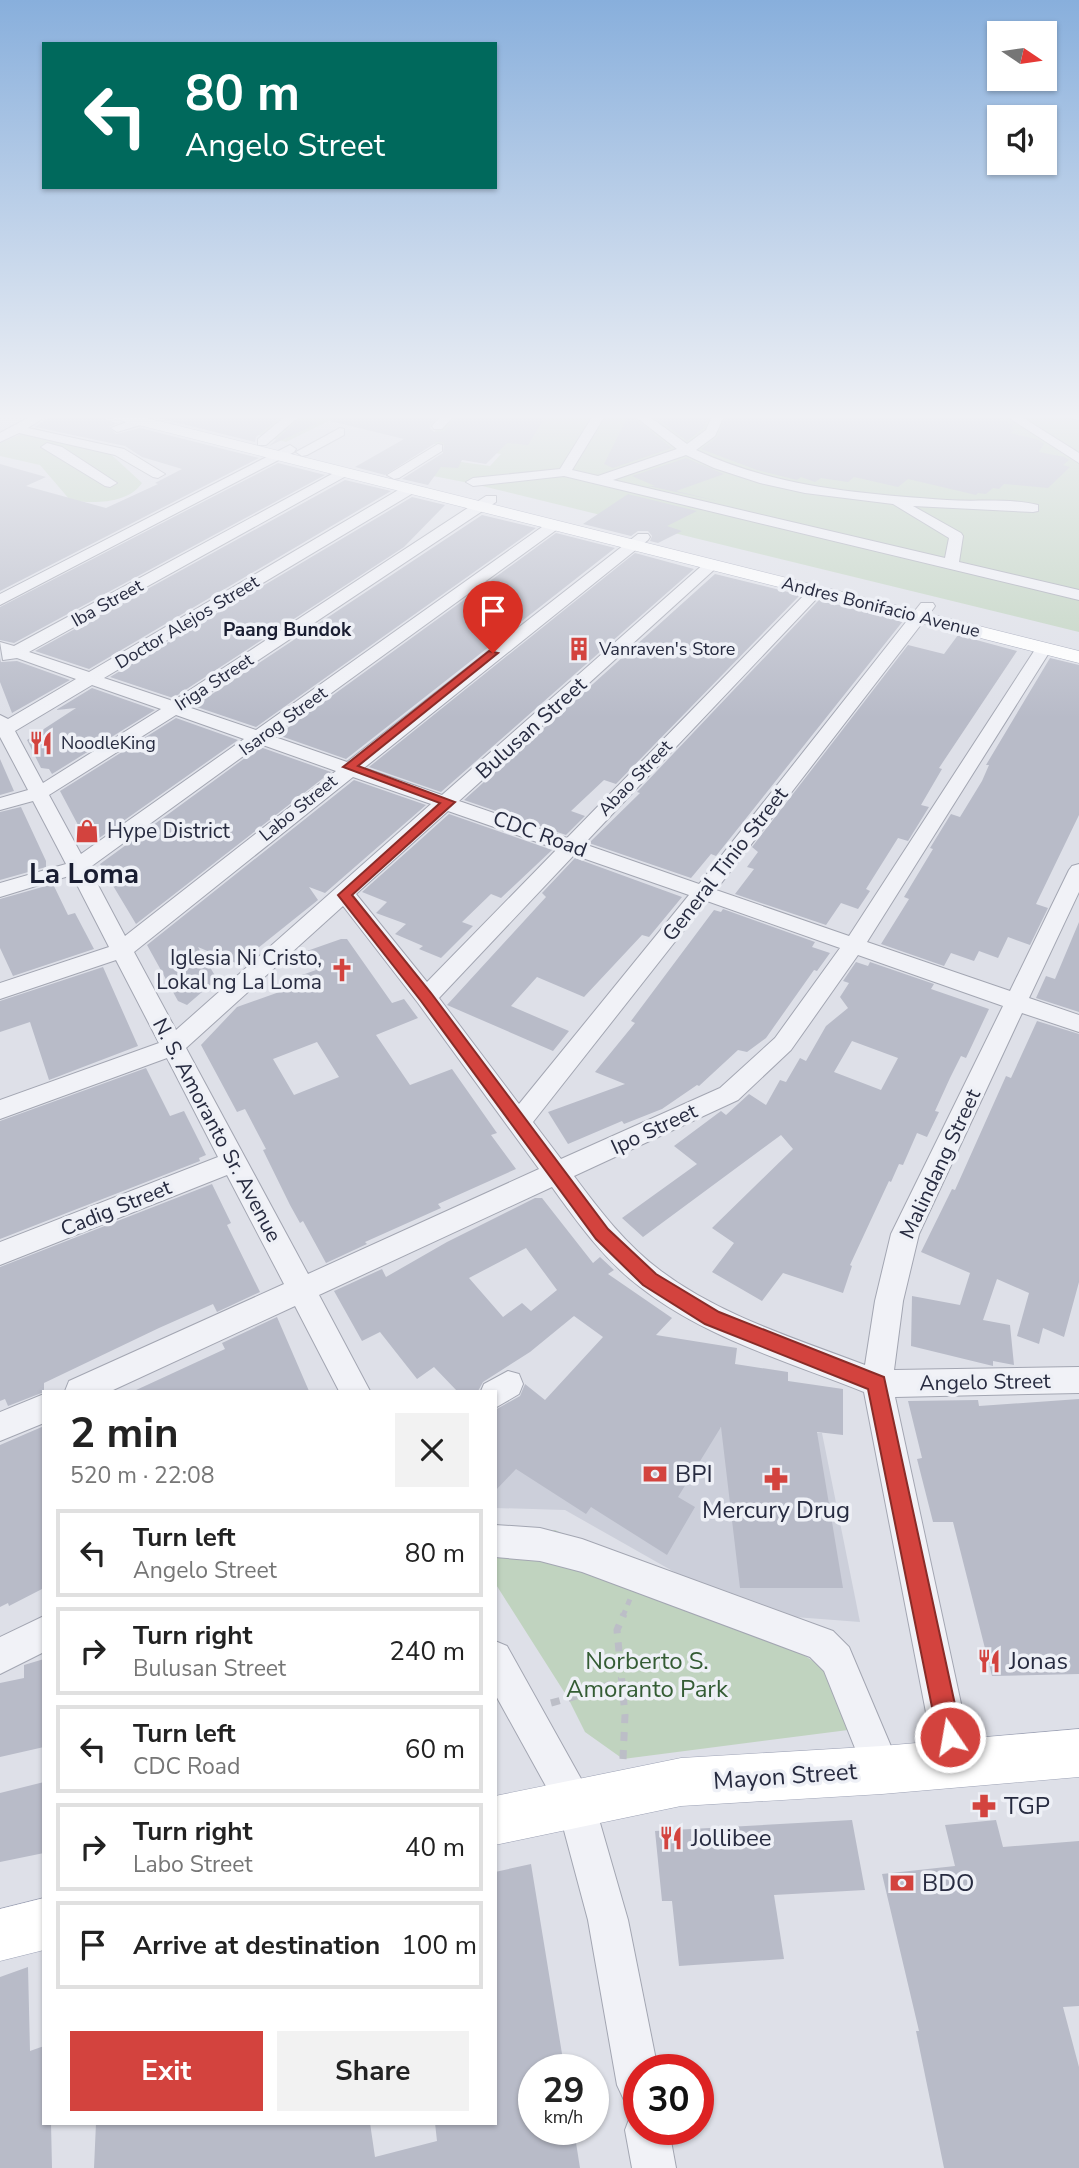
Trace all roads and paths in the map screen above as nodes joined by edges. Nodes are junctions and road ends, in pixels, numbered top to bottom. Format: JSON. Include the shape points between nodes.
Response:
{"nodes":[{"id":1,"x":166,"y":515,"type":"edge"},
{"id":2,"x":263,"y":515,"type":"edge"},
{"id":3,"x":366,"y":515,"type":"edge"},
{"id":4,"x":467,"y":515,"type":"edge"},
{"id":5,"x":523,"y":515,"type":"edge"},
{"id":6,"x":534,"y":515,"type":"edge"},
{"id":7,"x":740,"y":515,"type":"edge"},
{"id":8,"x":922,"y":515,"type":"edge"},
{"id":9,"x":554,"y":525,"type":"junction"},
{"id":10,"x":637,"y":541,"type":"junction"},
{"id":11,"x":711,"y":565,"type":"junction"},
{"id":12,"x":951,"y":565,"type":"junction"},
{"id":13,"x":816,"y":591,"type":"junction"},
{"id":14,"x":1079,"y":595,"type":"edge"},
{"id":15,"x":0,"y":600,"type":"edge"},
{"id":16,"x":923,"y":611,"type":"junction"},
{"id":17,"x":1079,"y":642,"type":"edge"},
{"id":18,"x":1044,"y":648,"type":"junction"},
{"id":19,"x":8,"y":652,"type":"edge"},
{"id":20,"x":1079,"y":657,"type":"edge"},
{"id":21,"x":92,"y":679,"type":"junction"},
{"id":22,"x":176,"y":707,"type":"junction"},
{"id":23,"x":2,"y":728,"type":"edge"},
{"id":24,"x":262,"y":737,"type":"junction"},
{"id":25,"x":349,"y":767,"type":"junction"},
{"id":26,"x":40,"y":793,"type":"junction"},
{"id":27,"x":449,"y":802,"type":"junction"},
{"id":28,"x":0,"y":804,"type":"edge"},
{"id":29,"x":571,"y":845,"type":"junction"},
{"id":30,"x":77,"y":867,"type":"junction"},
{"id":31,"x":1079,"y":870,"type":"edge"},
{"id":32,"x":0,"y":890,"type":"edge"},
{"id":33,"x":703,"y":892,"type":"junction"},
{"id":34,"x":345,"y":895,"type":"junction"},
{"id":35,"x":854,"y":945,"type":"junction"},
{"id":36,"x":122,"y":950,"type":"junction"},
{"id":37,"x":0,"y":991,"type":"edge"},
{"id":38,"x":426,"y":997,"type":"junction"},
{"id":39,"x":1018,"y":1002,"type":"junction"},
{"id":40,"x":1079,"y":1024,"type":"edge"},
{"id":41,"x":172,"y":1047,"type":"junction"},
{"id":42,"x":0,"y":1110,"type":"edge"},
{"id":43,"x":519,"y":1121,"type":"junction"},
{"id":44,"x":232,"y":1162,"type":"junction"},
{"id":45,"x":557,"y":1173,"type":"junction"},
{"id":46,"x":0,"y":1254,"type":"edge"},
{"id":47,"x":303,"y":1291,"type":"junction"},
{"id":48,"x":1079,"y":1380,"type":"edge"},
{"id":49,"x":877,"y":1384,"type":"junction"},
{"id":50,"x":82,"y":1390,"type":"edge"},
{"id":51,"x":354,"y":1390,"type":"edge"},
{"id":52,"x":42,"y":1409,"type":"edge"},
{"id":53,"x":0,"y":1427,"type":"edge"},
{"id":54,"x":497,"y":1542,"type":"edge"},
{"id":55,"x":639,"y":1578,"type":"junction"},
{"id":56,"x":42,"y":1634,"type":"edge"},
{"id":57,"x":0,"y":1656,"type":"edge"},
{"id":58,"x":497,"y":1662,"type":"edge"},
{"id":59,"x":620,"y":1680,"type":"junction"},
{"id":60,"x":523,"y":1711,"type":"junction"},
{"id":61,"x":1079,"y":1753,"type":"edge"},
{"id":62,"x":956,"y":1764,"type":"junction"},
{"id":63,"x":882,"y":1770,"type":"junction"},
{"id":64,"x":629,"y":1791,"type":"junction"},
{"id":65,"x":575,"y":1802,"type":"junction"},
{"id":66,"x":497,"y":1821,"type":"edge"},
{"id":67,"x":42,"y":1924,"type":"edge"},
{"id":68,"x":0,"y":1935,"type":"edge"},
{"id":69,"x":633,"y":2054,"type":"edge"},
{"id":70,"x":650,"y":2145,"type":"edge"},
{"id":71,"x":654,"y":2168,"type":"edge"}],
"edges":[{"from":1,"to":15,"type":"street"},
{"from":2,"to":19,"type":"street","name":"Iba Street"},
{"from":3,"to":21,"type":"street","name":"Doctor Alejos Street"},
{"from":4,"to":22,"type":"street","name":"Iriga Street"},
{"from":5,"to":9,"type":"main road","name":"Andres Bonifacio Avenue"},
{"from":6,"to":10,"type":"main road","name":"Andres Bonifacio Avenue"},
{"from":7,"to":12,"type":"street"},
{"from":8,"to":12,"type":"street","via":[[956,536]]},
{"from":9,"to":10,"type":"main road","name":"Andres Bonifacio Avenue"},
{"from":9,"to":24,"type":"street","name":"Isarog Street"},
{"from":10,"to":11,"type":"main road","name":"Andres Bonifacio Avenue"},
{"from":10,"to":16,"type":"main road","name":"Andres Bonifacio Avenue"},
{"from":10,"to":25,"type":"street","name":"Labo Street"},
{"from":11,"to":13,"type":"main road","name":"Andres Bonifacio Avenue"},
{"from":11,"to":27,"type":"street","name":"Bulusan Street"},
{"from":12,"to":14,"type":"street"},
{"from":13,"to":16,"type":"main road","name":"Andres Bonifacio Avenue"},
{"from":13,"to":29,"type":"street","name":"Abao Street"},
{"from":16,"to":17,"type":"main road","name":"Andres Bonifacio Avenue"},
{"from":16,"to":18,"type":"main road","name":"Andres Bonifacio Avenue"},
{"from":16,"to":33,"type":"street","name":"General Tinio Street"},
{"from":18,"to":20,"type":"main road","name":"Andres Bonifacio Avenue"},
{"from":18,"to":35,"type":"street","name":"Ipo Street"},
{"from":19,"to":21,"type":"street","name":"CDC Road"},
{"from":21,"to":22,"type":"street","name":"CDC Road"},
{"from":21,"to":23,"type":"street","name":"Doctor Alejos Street"},
{"from":22,"to":24,"type":"street","name":"CDC Road"},
{"from":22,"to":26,"type":"street","name":"Iriga Street"},
{"from":23,"to":26,"type":"street","name":"N. S. Amoranto Sr. Avenue"},
{"from":24,"to":25,"type":"street","name":"CDC Road"},
{"from":24,"to":30,"type":"street","name":"Isarog Street"},
{"from":25,"to":27,"type":"street","name":"CDC Road"},
{"from":25,"to":36,"type":"street","name":"Labo Street"},
{"from":26,"to":28,"type":"street","name":"Iriga Street"},
{"from":26,"to":30,"type":"street","name":"N. S. Amoranto Sr. Avenue"},
{"from":27,"to":29,"type":"street","name":"CDC Road"},
{"from":27,"to":34,"type":"street","name":"Bulusan Street"},
{"from":29,"to":33,"type":"street","name":"CDC Road"},
{"from":29,"to":38,"type":"street","name":"Abao Street"},
{"from":30,"to":32,"type":"street","name":"Isarog Street"},
{"from":30,"to":36,"type":"street","name":"N. S. Amoranto Sr. Avenue"},
{"from":31,"to":39,"type":"street","name":"Malindang Street"},
{"from":33,"to":35,"type":"street","name":"CDC Road"},
{"from":33,"to":43,"type":"street","name":"General Tinio Street"},
{"from":34,"to":38,"type":"street","name":"Angelo Street"},
{"from":34,"to":41,"type":"street","name":"Bulusan Street"},
{"from":35,"to":39,"type":"street","name":"CDC Road"},
{"from":35,"to":45,"type":"street","name":"Ipo Street","via":[[783,1044],[729,1094]]},
{"from":36,"to":37,"type":"street","name":"Labo Street"},
{"from":36,"to":41,"type":"street","name":"N. S. Amoranto Sr. Avenue"},
{"from":38,"to":43,"type":"street","name":"Angelo Street"},
{"from":39,"to":40,"type":"street","name":"CDC Road"},
{"from":39,"to":49,"type":"street","name":"Malindang Street","via":[[905,1234]]},
{"from":41,"to":42,"type":"street","name":"Bulusan Street"},
{"from":41,"to":44,"type":"street","name":"N. S. Amoranto Sr. Avenue"},
{"from":43,"to":45,"type":"street","name":"Angelo Street"},
{"from":44,"to":46,"type":"street","name":"Cadig Street"},
{"from":44,"to":47,"type":"street","name":"N. S. Amoranto Sr. Avenue"},
{"from":45,"to":47,"type":"street","name":"Ipo Street"},
{"from":45,"to":49,"type":"street","name":"Angelo Street","via":[[602,1234],[650,1279],[712,1318]]},
{"from":47,"to":50,"type":"street","name":"Ipo Street"},
{"from":47,"to":51,"type":"street","name":"N. S. Amoranto Sr. Avenue"},
{"from":48,"to":49,"type":"street","name":"Angelo Street"},
{"from":49,"to":62,"type":"street","name":"Malindang Street"},
{"from":52,"to":53,"type":"street"},
{"from":54,"to":55,"type":"street","via":[[531,1541],[562,1548]]},
{"from":55,"to":59,"type":"path","via":[[617,1630]]},
{"from":55,"to":63,"type":"street","via":[[821,1643],[837,1659]]},
{"from":56,"to":57,"type":"street"},
{"from":58,"to":60,"type":"street"},
{"from":59,"to":60,"type":"path"},
{"from":59,"to":64,"type":"path"},
{"from":60,"to":65,"type":"street"},
{"from":61,"to":62,"type":"main road","name":"Mayon Street"},
{"from":62,"to":63,"type":"main road","name":"Mayon Street"},
{"from":63,"to":64,"type":"main road","name":"Mayon Street","via":[[681,1782]]},
{"from":64,"to":65,"type":"main road","name":"Mayon Street"},
{"from":65,"to":66,"type":"main road","name":"Mayon Street"},
{"from":65,"to":69,"type":"street","via":[[608,1920]]},
{"from":67,"to":68,"type":"main road"},
{"from":70,"to":71,"type":"street"}]}
